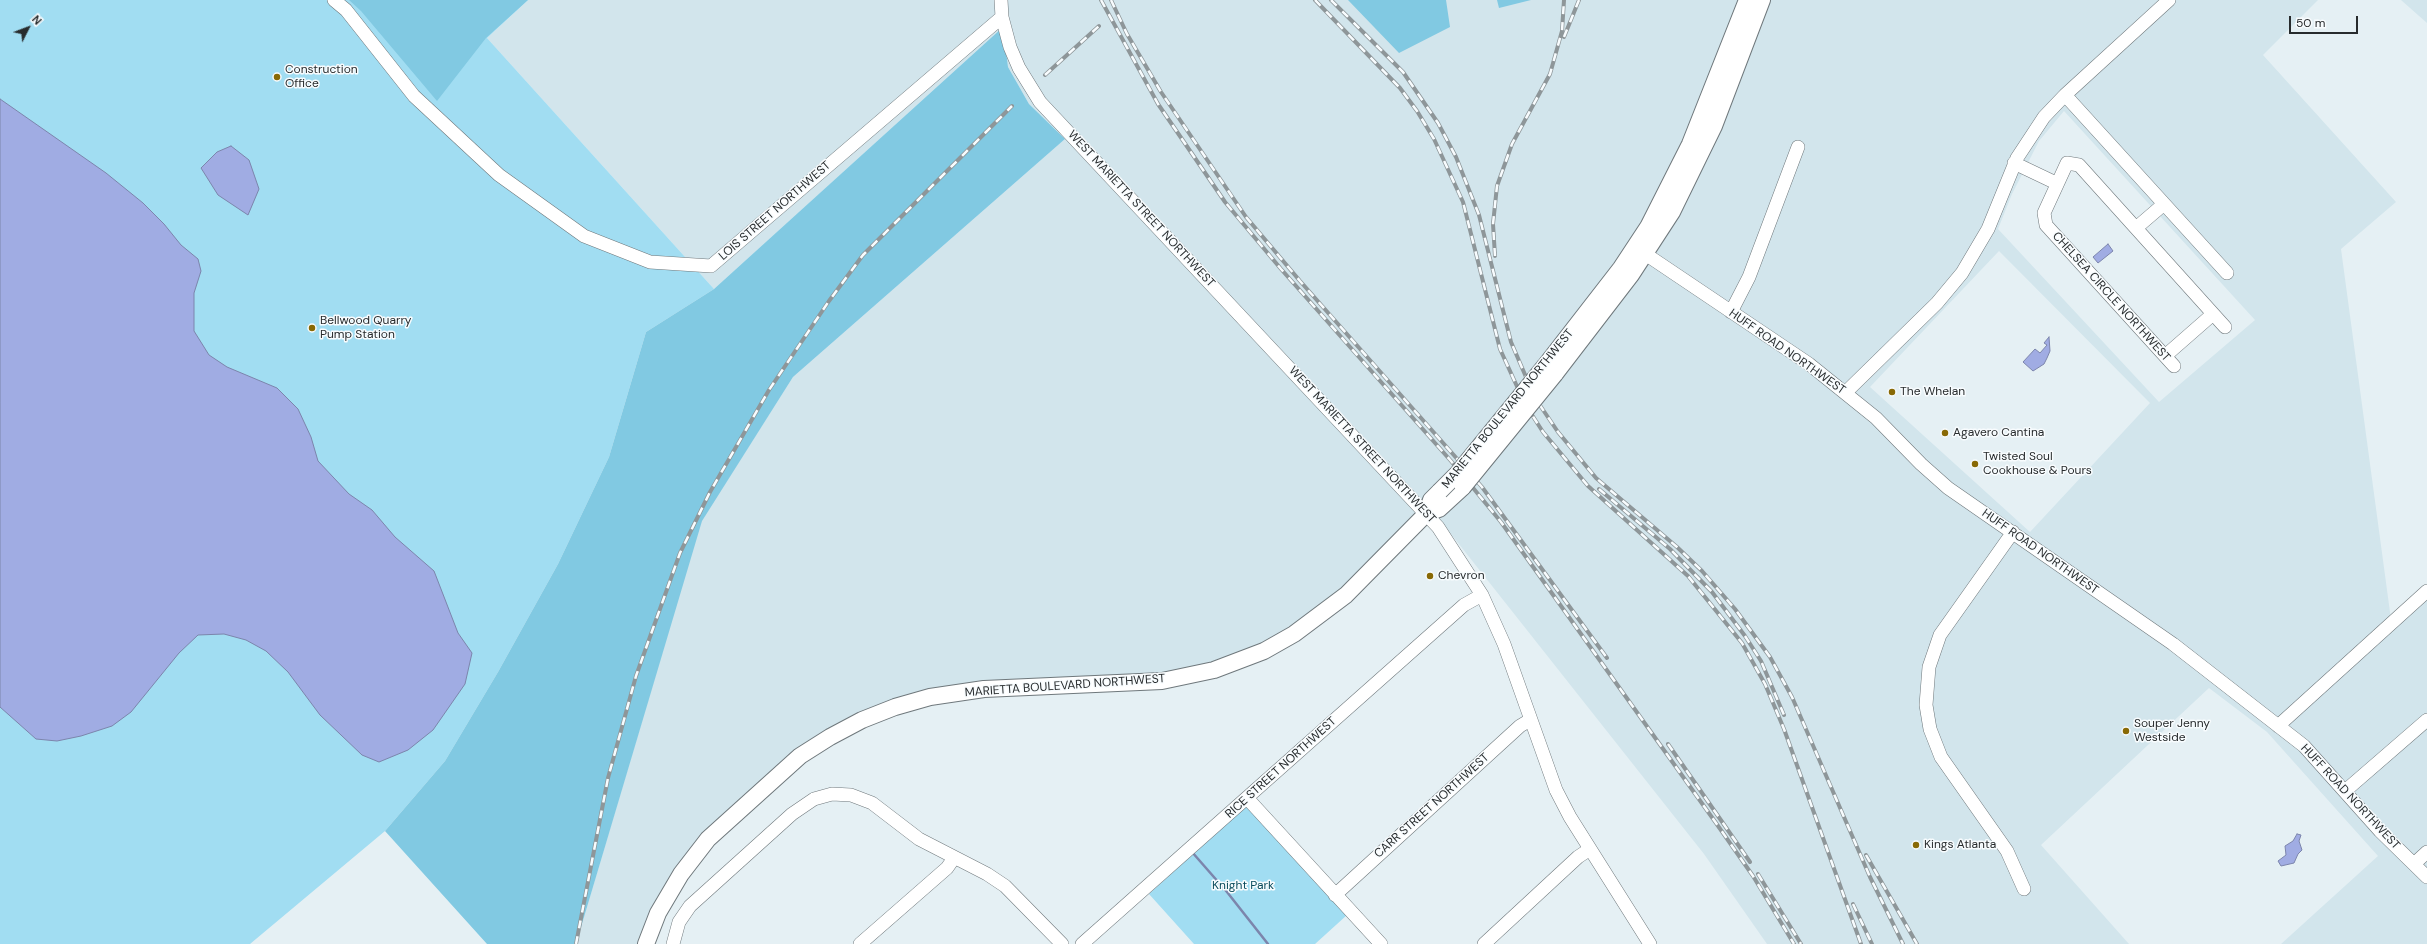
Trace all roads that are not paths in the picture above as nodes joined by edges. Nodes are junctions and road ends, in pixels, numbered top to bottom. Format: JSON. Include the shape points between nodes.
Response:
{"nodes":[{"id":1,"x":334,"y":0,"type":"edge"},
{"id":2,"x":1001,"y":0,"type":"edge"},
{"id":3,"x":1747,"y":0,"type":"edge"},
{"id":4,"x":1762,"y":0,"type":"edge"},
{"id":5,"x":2169,"y":0,"type":"edge"},
{"id":6,"x":1002,"y":17,"type":"junction"},
{"id":7,"x":2065,"y":95,"type":"junction"},
{"id":8,"x":1798,"y":147,"type":"dead end"},
{"id":9,"x":2014,"y":163,"type":"junction"},
{"id":10,"x":2056,"y":182,"type":"junction"},
{"id":11,"x":2164,"y":204,"type":"junction"},
{"id":12,"x":2136,"y":228,"type":"junction"},
{"id":13,"x":1640,"y":251,"type":"junction"},
{"id":14,"x":2227,"y":273,"type":"dead end"},
{"id":15,"x":1731,"y":312,"type":"junction"},
{"id":16,"x":2213,"y":314,"type":"junction"},
{"id":17,"x":2225,"y":327,"type":"dead end"},
{"id":18,"x":2165,"y":356,"type":"junction"},
{"id":19,"x":2174,"y":366,"type":"dead end"},
{"id":20,"x":1845,"y":393,"type":"junction"},
{"id":21,"x":1427,"y":513,"type":"junction"},
{"id":22,"x":2013,"y":532,"type":"junction"},
{"id":23,"x":2427,"y":591,"type":"edge"},
{"id":24,"x":1482,"y":595,"type":"junction"},
{"id":25,"x":1530,"y":720,"type":"junction"},
{"id":26,"x":2427,"y":720,"type":"edge"},
{"id":27,"x":2278,"y":726,"type":"junction"},
{"id":28,"x":2345,"y":792,"type":"junction"},
{"id":29,"x":1247,"y":798,"type":"junction"},
{"id":30,"x":1590,"y":850,"type":"junction"},
{"id":31,"x":2427,"y":852,"type":"edge"},
{"id":32,"x":954,"y":858,"type":"junction"},
{"id":33,"x":2414,"y":864,"type":"junction"},
{"id":34,"x":2427,"y":877,"type":"edge"},
{"id":35,"x":2024,"y":889,"type":"dead end"},
{"id":36,"x":1335,"y":895,"type":"junction"},
{"id":37,"x":646,"y":944,"type":"edge"},
{"id":38,"x":674,"y":944,"type":"edge"},
{"id":39,"x":860,"y":944,"type":"edge"},
{"id":40,"x":1062,"y":944,"type":"edge"},
{"id":41,"x":1082,"y":944,"type":"edge"},
{"id":42,"x":1381,"y":944,"type":"edge"},
{"id":43,"x":1484,"y":944,"type":"edge"},
{"id":44,"x":1650,"y":944,"type":"edge"}],
"edges":[{"from":1,"to":6,"type":"street","name":"LOIS STREET NORTHWEST","via":[[346,10],[414,96],[499,175],[584,236],[650,262],[712,266]]},
{"from":2,"to":6,"type":"street","name":"WEST MARIETTA STREET NORTHWEST"},
{"from":3,"to":13,"type":"main road","via":[[1708,101]]},
{"from":4,"to":13,"type":"main road","via":[[1707,140],[1672,212]]},
{"from":5,"to":7,"type":"street"},
{"from":6,"to":21,"type":"street","name":"WEST MARIETTA STREET NORTHWEST","via":[[1019,68],[1040,102]]},
{"from":7,"to":9,"type":"street","via":[[2041,122]]},
{"from":7,"to":11,"type":"street"},
{"from":8,"to":15,"type":"street","via":[[1749,277]]},
{"from":9,"to":10,"type":"street"},
{"from":9,"to":20,"type":"street","via":[[1988,228],[1962,273],[1937,303]]},
{"from":10,"to":12,"type":"street","name":"CHELSEA CIRCLE NORTHWEST","via":[[2066,163],[2079,165]]},
{"from":10,"to":18,"type":"street","name":"CHELSEA CIRCLE NORTHWEST","via":[[2044,213],[2046,225]]},
{"from":11,"to":12,"type":"street"},
{"from":11,"to":14,"type":"street"},
{"from":12,"to":16,"type":"street","name":"CHELSEA CIRCLE NORTHWEST"},
{"from":13,"to":15,"type":"street","name":"HUFF ROAD NORTHWEST"},
{"from":13,"to":21,"type":"main road","name":"MARIETTA BOULEVARD NORTHWEST","bridge":true,"via":[[1604,312],[1550,370],[1463,487],[1431,500]]},
{"from":15,"to":20,"type":"street","name":"HUFF ROAD NORTHWEST","via":[[1809,364]]},
{"from":16,"to":17,"type":"street","name":"CHELSEA CIRCLE NORTHWEST"},
{"from":16,"to":18,"type":"street"},
{"from":18,"to":19,"type":"street","name":"CHELSEA CIRCLE NORTHWEST"},
{"from":20,"to":22,"type":"street","name":"HUFF ROAD NORTHWEST","via":[[1876,418],[1934,477]]},
{"from":21,"to":24,"type":"street","name":"WEST MARIETTA STREET NORTHWEST","via":[[1465,565]]},
{"from":21,"to":37,"type":"main road","name":"MARIETTA BOULEVARD NORTHWEST","via":[[1324,614],[1264,652],[1214,670],[1162,681],[984,689],[930,697],[868,718],[830,737],[800,756],[708,839],[681,874],[658,912]]},
{"from":22,"to":27,"type":"street","name":"HUFF ROAD NORTHWEST","via":[[2173,644]]},
{"from":22,"to":35,"type":"street","via":[[1940,635],[1929,667],[1926,705],[1930,729],[1941,758],[2007,851]]},
{"from":23,"to":27,"type":"street"},
{"from":24,"to":25,"type":"street","name":"WEST MARIETTA STREET NORTHWEST","via":[[1504,644]]},
{"from":24,"to":29,"type":"street","name":"RICE STREET NORTHWEST","via":[[1464,605]]},
{"from":25,"to":30,"type":"street","name":"WEST MARIETTA STREET NORTHWEST","via":[[1556,790]]},
{"from":25,"to":36,"type":"street","name":"CARR STREET NORTHWEST","via":[[1520,726]]},
{"from":26,"to":28,"type":"street"},
{"from":27,"to":28,"type":"street","name":"HUFF ROAD NORTHWEST","via":[[2304,746]]},
{"from":28,"to":33,"type":"street","name":"HUFF ROAD NORTHWEST"},
{"from":29,"to":36,"type":"street"},
{"from":29,"to":41,"type":"street","name":"RICE STREET NORTHWEST"},
{"from":30,"to":43,"type":"street","via":[[1578,857]]},
{"from":30,"to":44,"type":"street","name":"WEST MARIETTA STREET NORTHWEST"},
{"from":31,"to":33,"type":"street"},
{"from":32,"to":38,"type":"street","via":[[919,839],[872,803],[851,795],[832,794],[814,799],[773,829],[690,906],[679,922]]},
{"from":32,"to":39,"type":"street","via":[[947,868]]},
{"from":32,"to":40,"type":"street","via":[[1005,886]]},
{"from":33,"to":34,"type":"street","name":"HUFF ROAD NORTHWEST"},
{"from":36,"to":42,"type":"street"}]}
